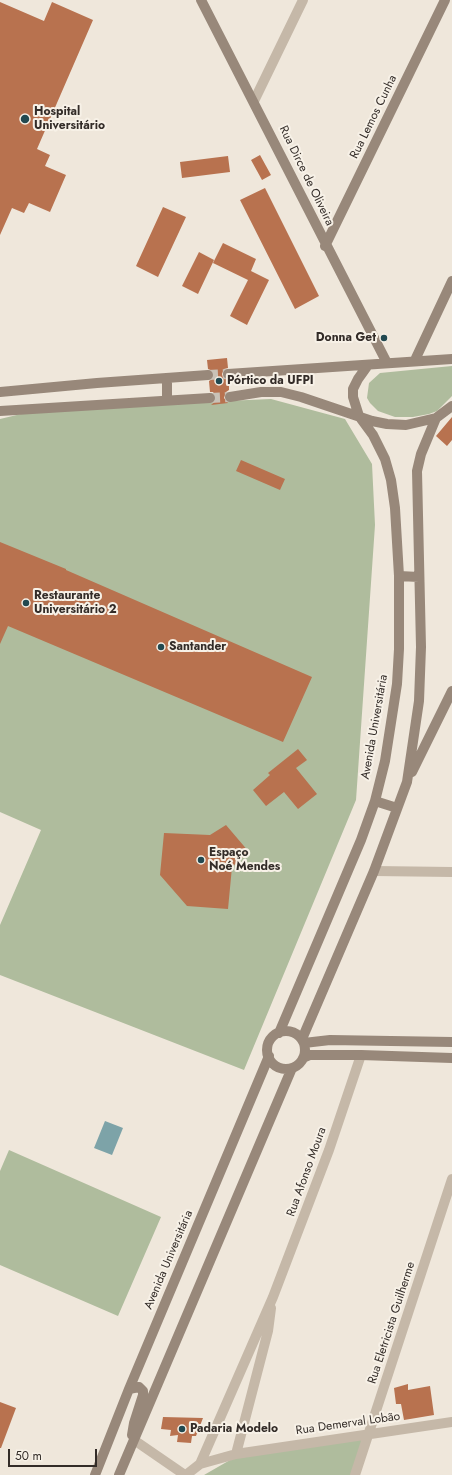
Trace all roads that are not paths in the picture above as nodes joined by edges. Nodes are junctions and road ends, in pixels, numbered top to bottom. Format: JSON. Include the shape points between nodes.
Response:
{"nodes":[{"id":1,"x":201,"y":0,"type":"edge"},
{"id":2,"x":303,"y":0,"type":"edge"},
{"id":3,"x":445,"y":0,"type":"edge"},
{"id":4,"x":254,"y":101,"type":"junction"},
{"id":5,"x":326,"y":246,"type":"junction"},
{"id":6,"x":452,"y":281,"type":"edge"},
{"id":7,"x":447,"y":359,"type":"edge"},
{"id":8,"x":415,"y":360,"type":"junction"},
{"id":9,"x":387,"y":363,"type":"junction"},
{"id":10,"x":368,"y":365,"type":"junction"},
{"id":11,"x":228,"y":374,"type":"tunnel mouth"},
{"id":12,"x":208,"y":375,"type":"tunnel mouth"},
{"id":13,"x":167,"y":378,"type":"junction"},
{"id":14,"x":0,"y":392,"type":"edge"},
{"id":15,"x":230,"y":397,"type":"tunnel mouth"},
{"id":16,"x":210,"y":398,"type":"tunnel mouth"},
{"id":17,"x":167,"y":400,"type":"junction"},
{"id":18,"x":452,"y":406,"type":"edge"},
{"id":19,"x":0,"y":411,"type":"edge"},
{"id":20,"x":359,"y":416,"type":"junction"},
{"id":21,"x":436,"y":418,"type":"junction"},
{"id":22,"x":399,"y":576,"type":"junction"},
{"id":23,"x":419,"y":576,"type":"junction"},
{"id":24,"x":452,"y":692,"type":"edge"},
{"id":25,"x":449,"y":705,"type":"edge"},
{"id":26,"x":407,"y":782,"type":"junction"},
{"id":27,"x":375,"y":801,"type":"junction"},
{"id":28,"x":397,"y":808,"type":"junction"},
{"id":29,"x":374,"y":871,"type":"junction"},
{"id":30,"x":452,"y":872,"type":"edge"},
{"id":31,"x":279,"y":1032,"type":"junction"},
{"id":32,"x":303,"y":1041,"type":"junction"},
{"id":33,"x":362,"y":1041,"type":"junction"},
{"id":34,"x":452,"y":1042,"type":"edge"},
{"id":35,"x":362,"y":1055,"type":"junction"},
{"id":36,"x":269,"y":1056,"type":"junction"},
{"id":37,"x":303,"y":1058,"type":"junction"},
{"id":38,"x":452,"y":1058,"type":"edge"},
{"id":39,"x":292,"y":1068,"type":"junction"},
{"id":40,"x":452,"y":1179,"type":"edge"},
{"id":41,"x":273,"y":1297,"type":"junction"},
{"id":42,"x":129,"y":1389,"type":"junction"},
{"id":43,"x":452,"y":1422,"type":"edge"},
{"id":44,"x":369,"y":1435,"type":"junction"},
{"id":45,"x":134,"y":1440,"type":"junction"},
{"id":46,"x":236,"y":1454,"type":"junction"},
{"id":47,"x":200,"y":1464,"type":"junction"},
{"id":48,"x":99,"y":1470,"type":"edge"},
{"id":49,"x":95,"y":1475,"type":"edge"},
{"id":50,"x":119,"y":1475,"type":"edge"},
{"id":51,"x":186,"y":1475,"type":"edge"},
{"id":52,"x":355,"y":1475,"type":"edge"}],
"edges":[{"from":1,"to":4,"type":"main road","name":"Rua Dirce de Oliveira"},
{"from":2,"to":4,"type":"street"},
{"from":3,"to":5,"type":"main road","name":"Rua Lemos Cunha"},
{"from":4,"to":5,"type":"main road","name":"Rua Dirce de Oliveira"},
{"from":5,"to":9,"type":"main road","name":"Rua Dirce de Oliveira"},
{"from":6,"to":8,"type":"main road"},
{"from":7,"to":8,"type":"main road"},
{"from":8,"to":9,"type":"main road"},
{"from":9,"to":10,"type":"main road"},
{"from":10,"to":11,"type":"main road"},
{"from":10,"to":20,"type":"main road","via":[[353,389]]},
{"from":12,"to":13,"type":"main road"},
{"from":13,"to":14,"type":"main road"},
{"from":13,"to":17,"type":"main road"},
{"from":15,"to":20,"type":"main road","via":[[281,392],[302,396]]},
{"from":16,"to":17,"type":"main road"},
{"from":17,"to":19,"type":"main road"},
{"from":18,"to":21,"type":"main road"},
{"from":20,"to":21,"type":"main road","via":[[387,424],[406,425]]},
{"from":20,"to":22,"type":"main road","name":"Avenida Universitária","via":[[373,435],[385,459],[391,480]]},
{"from":21,"to":23,"type":"main road","via":[[416,471]]},
{"from":22,"to":23,"type":"main road"},
{"from":22,"to":27,"type":"main road","name":"Avenida Universitária","via":[[400,649],[397,684],[385,761]]},
{"from":23,"to":26,"type":"main road","via":[[419,701]]},
{"from":24,"to":25,"type":"main road"},
{"from":25,"to":26,"type":"main road"},
{"from":26,"to":28,"type":"main road"},
{"from":27,"to":28,"type":"main road"},
{"from":27,"to":31,"type":"main road","name":"Avenida Universitária"},
{"from":28,"to":29,"type":"main road"},
{"from":29,"to":30,"type":"street"},
{"from":29,"to":32,"type":"main road"},
{"from":31,"to":32,"type":"main road","via":[[292,1032]]},
{"from":31,"to":36,"type":"main road","via":[[270,1040]]},
{"from":32,"to":33,"type":"main road"},
{"from":32,"to":37,"type":"main road"},
{"from":33,"to":34,"type":"main road"},
{"from":33,"to":35,"type":"main road"},
{"from":35,"to":37,"type":"main road","via":[[310,1055]]},
{"from":35,"to":38,"type":"main road"},
{"from":35,"to":41,"type":"street","name":"Rua Afonso Moura"},
{"from":36,"to":39,"type":"main road","via":[[276,1065]]},
{"from":36,"to":42,"type":"main road","name":"Avenida Universitária"},
{"from":37,"to":39,"type":"main road"},
{"from":39,"to":45,"type":"main road"},
{"from":40,"to":44,"type":"street","name":"Rua Eletricista Guilherme"},
{"from":41,"to":46,"type":"street","name":"Rua Afonso Moura","via":[[268,1331]]},
{"from":41,"to":47,"type":"street","name":"Rua Afonso Moura"},
{"from":42,"to":45,"type":"main road","via":[[136,1386],[143,1391],[132,1430]]},
{"from":42,"to":48,"type":"main road","name":"Avenida Universitária"},
{"from":43,"to":44,"type":"street","name":"Rua Demerval Lobão"},
{"from":44,"to":46,"type":"street","name":"Rua Demerval Lobão"},
{"from":44,"to":52,"type":"street","name":"Rua Eletricista Guilherme"},
{"from":45,"to":50,"type":"main road"},
{"from":45,"to":51,"type":"street"},
{"from":46,"to":47,"type":"street","name":"Rua Demerval Lobão"},
{"from":47,"to":51,"type":"street","name":"Rua Afonso Moura"},
{"from":48,"to":49,"type":"main road","name":"Avenida Universitária"}]}
